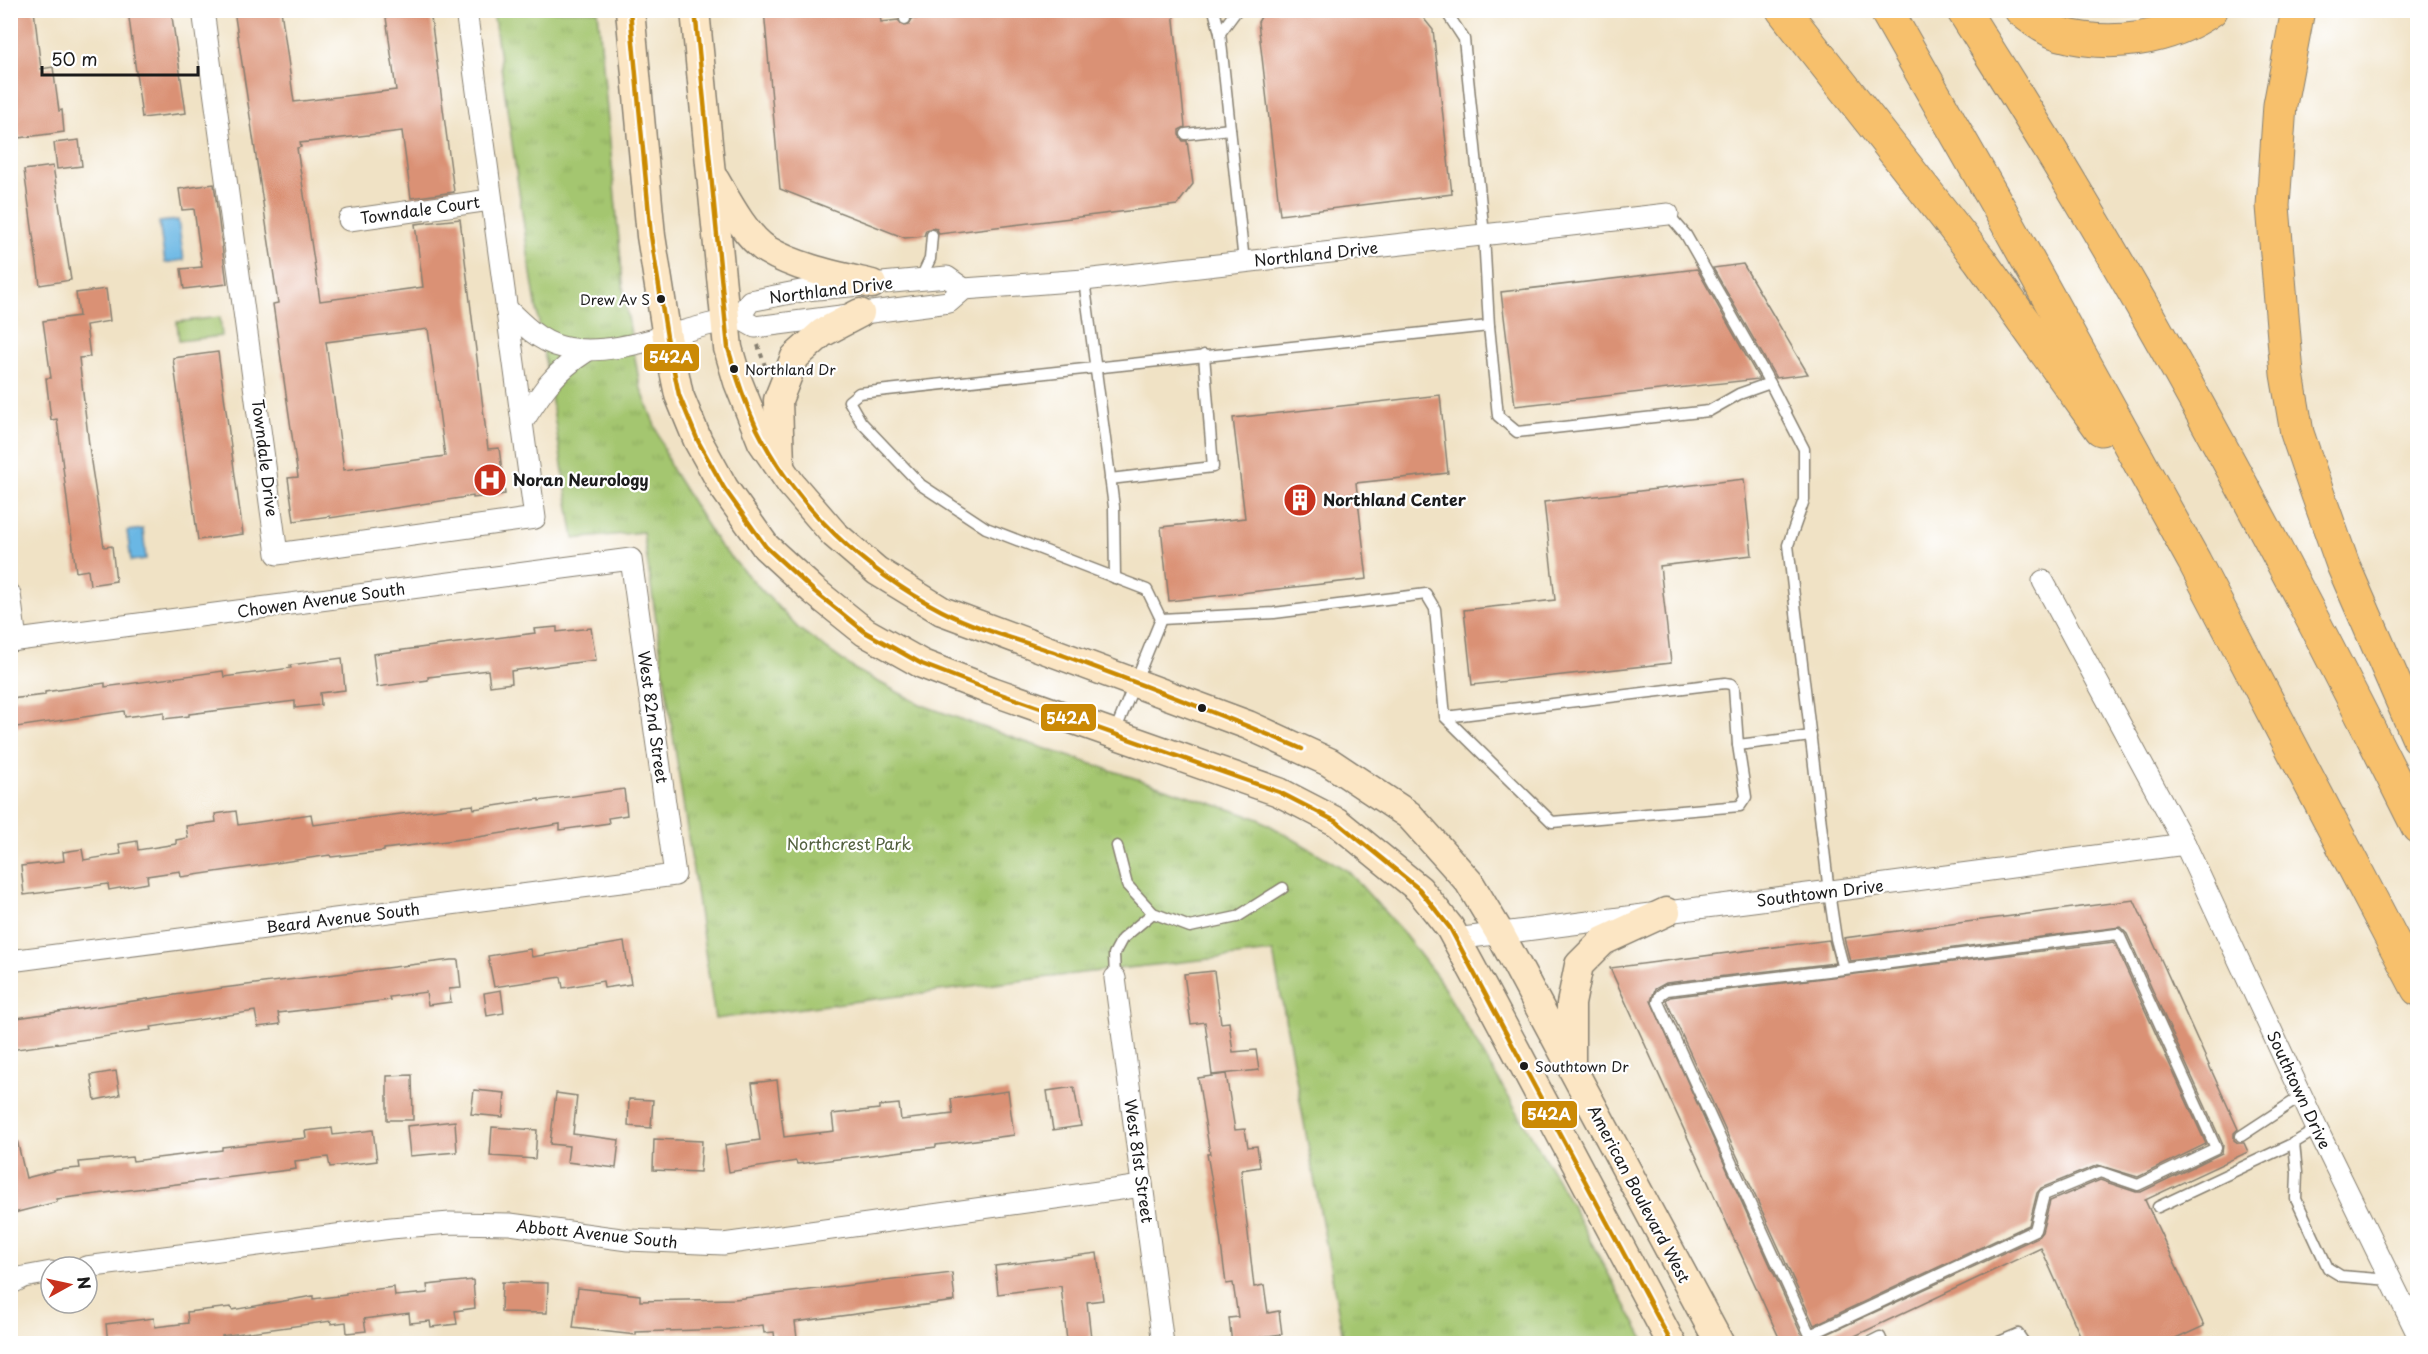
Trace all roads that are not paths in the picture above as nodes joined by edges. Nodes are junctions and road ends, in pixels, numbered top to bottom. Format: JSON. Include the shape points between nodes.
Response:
{"nodes":[{"id":1,"x":203,"y":10,"type":"edge"},
{"id":2,"x":466,"y":10,"type":"edge"},
{"id":3,"x":630,"y":10,"type":"edge"},
{"id":4,"x":694,"y":10,"type":"edge"},
{"id":5,"x":1214,"y":10,"type":"edge"},
{"id":6,"x":1237,"y":10,"type":"edge"},
{"id":7,"x":1445,"y":10,"type":"edge"},
{"id":8,"x":1783,"y":10,"type":"edge"},
{"id":9,"x":1887,"y":10,"type":"edge"},
{"id":10,"x":1963,"y":10,"type":"edge"},
{"id":11,"x":2021,"y":10,"type":"edge"},
{"id":12,"x":2211,"y":10,"type":"edge"},
{"id":13,"x":2298,"y":10,"type":"edge"},
{"id":14,"x":1220,"y":33,"type":"junction"},
{"id":15,"x":1230,"y":129,"type":"junction"},
{"id":16,"x":1186,"y":134,"type":"dead end"},
{"id":17,"x":710,"y":171,"type":"junction"},
{"id":18,"x":490,"y":200,"type":"junction"},
{"id":19,"x":1668,"y":214,"type":"joint"},
{"id":20,"x":349,"y":220,"type":"dead end"},
{"id":21,"x":932,"y":235,"type":"dead end"},
{"id":22,"x":1484,"y":235,"type":"junction"},
{"id":23,"x":1244,"y":262,"type":"junction"},
{"id":24,"x":920,"y":280,"type":"junction"},
{"id":25,"x":1084,"y":280,"type":"junction"},
{"id":26,"x":872,"y":285,"type":"junction"},
{"id":27,"x":964,"y":289,"type":"junction"},
{"id":28,"x":506,"y":308,"type":"junction"},
{"id":29,"x":860,"y":314,"type":"junction"},
{"id":30,"x":731,"y":319,"type":"junction"},
{"id":31,"x":1490,"y":326,"type":"junction"},
{"id":32,"x":667,"y":337,"type":"junction"},
{"id":33,"x":587,"y":351,"type":"junction"},
{"id":34,"x":1204,"y":355,"type":"junction"},
{"id":35,"x":1094,"y":366,"type":"junction"},
{"id":36,"x":1770,"y":383,"type":"junction"},
{"id":37,"x":522,"y":423,"type":"junction"},
{"id":38,"x":780,"y":469,"type":"junction"},
{"id":39,"x":1110,"y":479,"type":"junction"},
{"id":40,"x":631,"y":559,"type":"joint"},
{"id":41,"x":2194,"y":561,"type":"junction"},
{"id":42,"x":1115,"y":578,"type":"junction"},
{"id":43,"x":2043,"y":581,"type":"dead end"},
{"id":44,"x":10,"y":594,"type":"edge"},
{"id":45,"x":1161,"y":620,"type":"junction"},
{"id":46,"x":14,"y":640,"type":"edge"},
{"id":47,"x":1137,"y":683,"type":"junction"},
{"id":48,"x":1445,"y":717,"type":"junction"},
{"id":49,"x":1114,"y":734,"type":"junction"},
{"id":50,"x":1811,"y":736,"type":"junction"},
{"id":51,"x":2418,"y":737,"type":"edge"},
{"id":52,"x":1738,"y":745,"type":"junction"},
{"id":53,"x":2418,"y":827,"type":"edge"},
{"id":54,"x":2185,"y":843,"type":"junction"},
{"id":55,"x":1117,"y":846,"type":"dead end"},
{"id":56,"x":675,"y":874,"type":"joint"},
{"id":57,"x":1283,"y":888,"type":"dead end"},
{"id":58,"x":1829,"y":892,"type":"junction"},
{"id":59,"x":1666,"y":912,"type":"junction"},
{"id":60,"x":1153,"y":913,"type":"junction"},
{"id":61,"x":1499,"y":932,"type":"junction"},
{"id":62,"x":1455,"y":939,"type":"junction"},
{"id":63,"x":10,"y":961,"type":"edge"},
{"id":64,"x":1844,"y":969,"type":"junction"},
{"id":65,"x":1114,"y":978,"type":"joint"},
{"id":66,"x":2418,"y":989,"type":"edge"},
{"id":67,"x":1571,"y":1067,"type":"junction"},
{"id":68,"x":2302,"y":1096,"type":"junction"},
{"id":69,"x":2317,"y":1129,"type":"junction"},
{"id":70,"x":2241,"y":1136,"type":"dead end"},
{"id":71,"x":2294,"y":1143,"type":"junction"},
{"id":72,"x":1142,"y":1186,"type":"junction"},
{"id":73,"x":2158,"y":1207,"type":"dead end"},
{"id":74,"x":99,"y":1265,"type":"edge"},
{"id":75,"x":39,"y":1274,"type":"edge"},
{"id":76,"x":2390,"y":1280,"type":"junction"},
{"id":77,"x":10,"y":1284,"type":"edge"},
{"id":78,"x":2418,"y":1335,"type":"edge"},
{"id":79,"x":1163,"y":1344,"type":"edge"},
{"id":80,"x":1672,"y":1344,"type":"edge"},
{"id":81,"x":1720,"y":1344,"type":"edge"},
{"id":82,"x":1866,"y":1344,"type":"edge"},
{"id":83,"x":1883,"y":1344,"type":"edge"},
{"id":84,"x":1994,"y":1344,"type":"edge"},
{"id":85,"x":2025,"y":1344,"type":"edge"}],
"edges":[{"from":1,"to":37,"type":"street","name":"Towndale Drive","via":[[277,554],[535,518]]},
{"from":2,"to":18,"type":"street","name":"Towndale Drive"},
{"from":3,"to":32,"type":"main road","via":[[651,236]]},
{"from":4,"to":17,"type":"main road","name":"American Boulevard West"},
{"from":5,"to":14,"type":"lane"},
{"from":6,"to":14,"type":"lane"},
{"from":7,"to":22,"type":"lane","via":[[1464,39]]},
{"from":8,"to":41,"type":"highway","via":[[1979,259]]},
{"from":9,"to":41,"type":"highway"},
{"from":10,"to":53,"type":"highway","via":[[2073,187],[2168,353],[2326,645]]},
{"from":11,"to":12,"type":"highway","via":[[2059,34],[2103,41],[2159,35]]},
{"from":13,"to":51,"type":"highway","via":[[2280,105],[2273,194],[2287,374],[2297,433],[2343,565]]},
{"from":14,"to":15,"type":"lane"},
{"from":15,"to":16,"type":"lane"},
{"from":15,"to":23,"type":"lane"},
{"from":17,"to":26,"type":"main road","via":[[735,217],[766,250],[816,270]]},
{"from":17,"to":30,"type":"main road","name":"American Boulevard West"},
{"from":18,"to":20,"type":"street","name":"Towndale Court"},
{"from":18,"to":28,"type":"street","name":"Towndale Drive"},
{"from":19,"to":22,"type":"street","name":"Northland Drive"},
{"from":19,"to":36,"type":"lane","via":[[1686,235]]},
{"from":21,"to":24,"type":"lane","via":[[930,259]]},
{"from":22,"to":23,"type":"street","name":"Northland Drive"},
{"from":22,"to":31,"type":"lane"},
{"from":23,"to":25,"type":"street","name":"Northland Drive"},
{"from":24,"to":26,"type":"street","name":"Northland Drive"},
{"from":24,"to":27,"type":"street","name":"Northland Drive","via":[[947,277]]},
{"from":25,"to":27,"type":"street","name":"Northland Drive"},
{"from":25,"to":35,"type":"lane"},
{"from":26,"to":30,"type":"street","name":"Northland Drive","via":[[806,290],[750,301]]},
{"from":27,"to":29,"type":"street","name":"Northland Drive","via":[[949,302]]},
{"from":28,"to":33,"type":"street","via":[[539,337],[561,347]]},
{"from":28,"to":37,"type":"street","name":"Towndale Drive"},
{"from":29,"to":30,"type":"street","name":"Northland Drive","via":[[755,327]]},
{"from":29,"to":38,"type":"main road","via":[[822,333],[795,357],[777,400]]},
{"from":30,"to":32,"type":"street","name":"Northland Drive"},
{"from":30,"to":38,"type":"main road","name":"American Boulevard West","via":[[728,348],[738,382],[762,442]]},
{"from":31,"to":34,"type":"lane"},
{"from":31,"to":36,"type":"lane","via":[[1498,416],[1517,432],[1709,411],[1738,394]]},
{"from":32,"to":33,"type":"street"},
{"from":32,"to":49,"type":"main road","via":[[679,395],[724,488],[766,547],[814,591],[865,632],[922,664]]},
{"from":33,"to":37,"type":"street","via":[[552,379]]},
{"from":34,"to":35,"type":"lane"},
{"from":34,"to":39,"type":"lane","via":[[1213,467]]},
{"from":35,"to":39,"type":"lane"},
{"from":35,"to":42,"type":"lane","via":[[859,393],[849,401],[861,422],[921,485],[986,528]]},
{"from":36,"to":50,"type":"lane","via":[[1804,449],[1804,500],[1788,545]]},
{"from":38,"to":47,"type":"main road","name":"American Boulevard West","via":[[834,534],[877,571],[942,611]]},
{"from":39,"to":42,"type":"lane"},
{"from":40,"to":46,"type":"street","name":"Chowen Avenue South"},
{"from":40,"to":56,"type":"street","name":"West 82nd Street"},
{"from":41,"to":66,"type":"highway"},
{"from":42,"to":45,"type":"lane","via":[[1147,591]]},
{"from":43,"to":54,"type":"street","name":"Southtown Drive"},
{"from":44,"to":46,"type":"street"},
{"from":45,"to":47,"type":"lane"},
{"from":45,"to":48,"type":"lane","via":[[1274,613],[1426,594],[1435,609]]},
{"from":47,"to":49,"type":"lane"},
{"from":47,"to":61,"type":"main road","name":"American Boulevard West","via":[[1248,725],[1329,762],[1409,815],[1468,882]]},
{"from":48,"to":52,"type":"lane","via":[[1725,683],[1734,688]]},
{"from":48,"to":52,"type":"lane","via":[[1552,822],[1740,806],[1746,796]]},
{"from":49,"to":62,"type":"main road","via":[[1279,792],[1337,822],[1419,889]]},
{"from":50,"to":52,"type":"lane"},
{"from":50,"to":58,"type":"lane"},
{"from":54,"to":58,"type":"street","name":"Southtown Drive"},
{"from":54,"to":68,"type":"street","name":"Southtown Drive"},
{"from":55,"to":60,"type":"lane","via":[[1127,885]]},
{"from":56,"to":63,"type":"street","name":"Beard Avenue South"},
{"from":57,"to":60,"type":"lane","via":[[1237,917],[1191,927]]},
{"from":58,"to":59,"type":"street","name":"Southtown Drive"},
{"from":58,"to":64,"type":"lane"},
{"from":59,"to":61,"type":"street","name":"Southtown Drive"},
{"from":59,"to":67,"type":"main road","via":[[1604,941],[1579,965],[1571,1004]]},
{"from":60,"to":65,"type":"lane","via":[[1122,939],[1114,954]]},
{"from":61,"to":62,"type":"street","name":"Southtown Drive"},
{"from":61,"to":67,"type":"main road","name":"American Boulevard West"},
{"from":62,"to":80,"type":"main road"},
{"from":64,"to":64,"type":"lane","via":[[2117,934],[2216,1148],[2138,1185],[2100,1172],[2044,1195],[2035,1230],[1810,1335],[1658,1002],[1667,990]]},
{"from":65,"to":72,"type":"street","name":"West 81st Street"},
{"from":67,"to":81,"type":"main road","name":"American Boulevard West"},
{"from":68,"to":69,"type":"street","name":"Southtown Drive"},
{"from":68,"to":70,"type":"lane"},
{"from":69,"to":71,"type":"lane"},
{"from":69,"to":76,"type":"street","name":"Southtown Drive"},
{"from":71,"to":73,"type":"lane"},
{"from":71,"to":76,"type":"lane","via":[[2296,1198],[2328,1268],[2341,1276]]},
{"from":72,"to":74,"type":"street","name":"Abbott Avenue South","via":[[723,1244],[628,1240],[510,1224],[450,1223]]},
{"from":72,"to":79,"type":"street","name":"West 81st Street"},
{"from":75,"to":77,"type":"street"},
{"from":76,"to":78,"type":"street","name":"Southtown Drive"},
{"from":82,"to":83,"type":"lane","via":[[1880,1337]]},
{"from":84,"to":85,"type":"lane","via":[[2018,1334]]}]}
